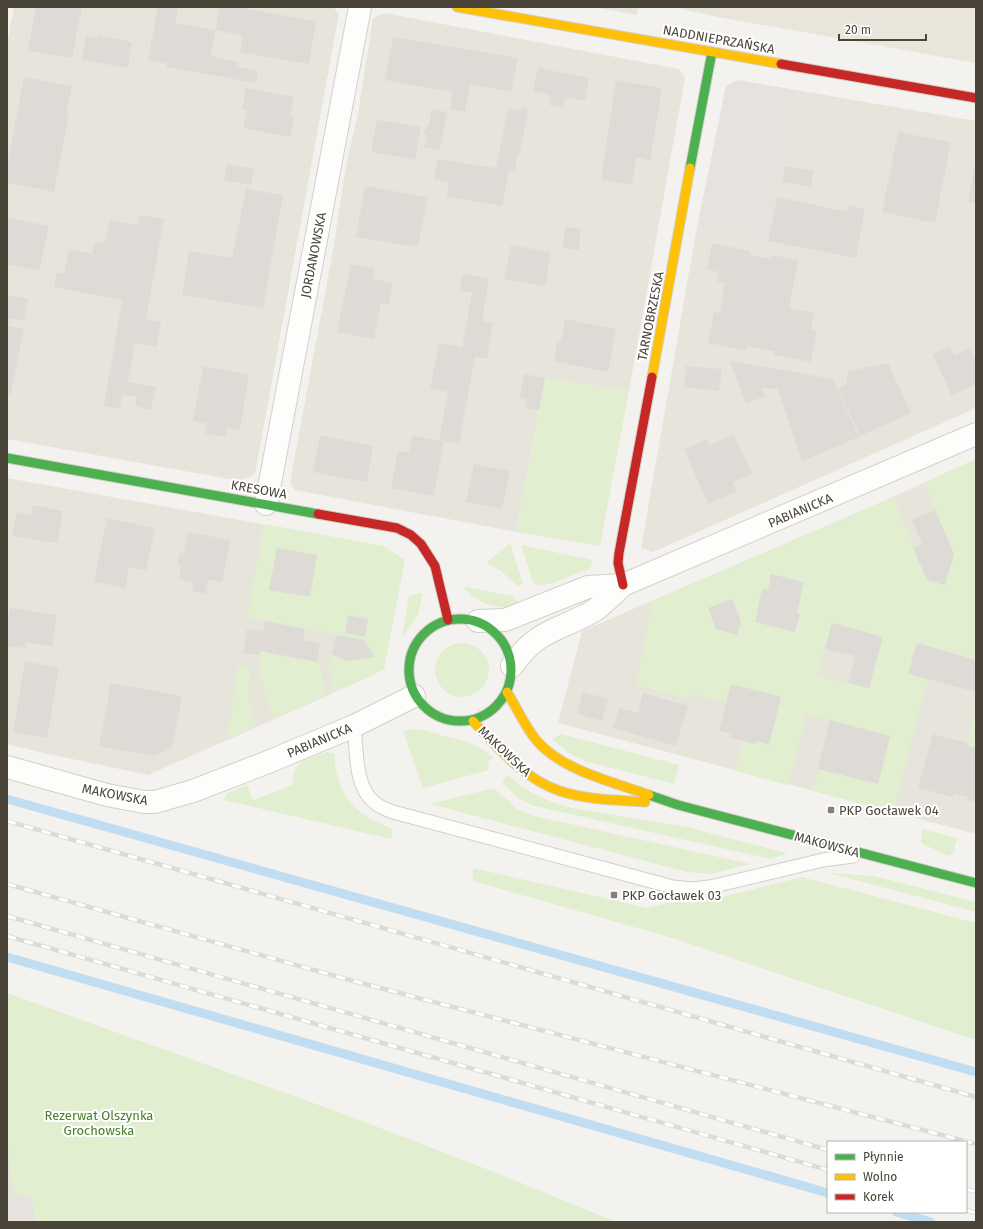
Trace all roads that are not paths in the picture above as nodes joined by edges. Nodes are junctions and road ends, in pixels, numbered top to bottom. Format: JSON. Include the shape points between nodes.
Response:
{"nodes":[{"id":1,"x":360,"y":7,"type":"edge"},
{"id":2,"x":457,"y":7,"type":"edge"},
{"id":3,"x":712,"y":52,"type":"junction"},
{"id":4,"x":976,"y":98,"type":"edge"},
{"id":5,"x":976,"y":434,"type":"edge"},
{"id":6,"x":7,"y":458,"type":"edge"},
{"id":7,"x":266,"y":504,"type":"junction"},
{"id":8,"x":623,"y":585,"type":"junction"},
{"id":9,"x":448,"y":620,"type":"junction"},
{"id":10,"x":478,"y":622,"type":"junction"},
{"id":11,"x":512,"y":666,"type":"junction"},
{"id":12,"x":507,"y":692,"type":"junction"},
{"id":13,"x":414,"y":696,"type":"junction"},
{"id":14,"x":473,"y":721,"type":"junction"},
{"id":15,"x":354,"y":726,"type":"junction"},
{"id":16,"x":7,"y":767,"type":"edge"},
{"id":17,"x":222,"y":780,"type":"joint"},
{"id":18,"x":678,"y":805,"type":"junction"},
{"id":19,"x":868,"y":855,"type":"junction"},
{"id":20,"x":976,"y":883,"type":"edge"}],
"edges":[{"from":1,"to":7,"type":"street","name":"JORDANOWSKA"},
{"from":2,"to":3,"type":"street","name":"NADDNIEPRZAŃSKA"},
{"from":3,"to":4,"type":"street","name":"NADDNIEPRZAŃSKA"},
{"from":3,"to":8,"type":"street","name":"TARNOBRZESKA","via":[[619,553],[618,563]]},
{"from":5,"to":8,"type":"street","name":"PABIANICKA"},
{"from":6,"to":7,"type":"street","name":"KRESOWA"},
{"from":7,"to":9,"type":"street","name":"KRESOWA","via":[[397,528],[410,534],[427,548],[431,556]]},
{"from":8,"to":10,"type":"street","name":"PABIANICKA","via":[[588,587],[505,620]]},
{"from":8,"to":11,"type":"street","name":"PABIANICKA","via":[[596,609],[542,635],[523,650]]},
{"from":9,"to":10,"type":"street","via":[[463,618]]},
{"from":9,"to":13,"type":"street","via":[[425,631],[411,652],[408,678]]},
{"from":10,"to":11,"type":"street","via":[[495,631],[503,640]]},
{"from":11,"to":12,"type":"street"},
{"from":12,"to":14,"type":"street","via":[[493,710]]},
{"from":12,"to":18,"type":"street","name":"MAKOWSKA","via":[[537,740],[553,756],[571,766]]},
{"from":13,"to":14,"type":"street","via":[[429,712],[442,719]]},
{"from":13,"to":15,"type":"street","name":"PABIANICKA"},
{"from":14,"to":18,"type":"street","name":"MAKOWSKA","via":[[531,777],[548,787],[569,794]]},
{"from":15,"to":17,"type":"street","name":"PABIANICKA"},
{"from":15,"to":19,"type":"lane","via":[[360,778],[372,801],[379,806],[393,812],[673,887],[710,887],[823,860]]},
{"from":16,"to":17,"type":"street","name":"MAKOWSKA","via":[[107,795],[144,802],[155,802]]},
{"from":18,"to":19,"type":"street","name":"MAKOWSKA"},
{"from":19,"to":20,"type":"street","name":"MAKOWSKA"}]}
